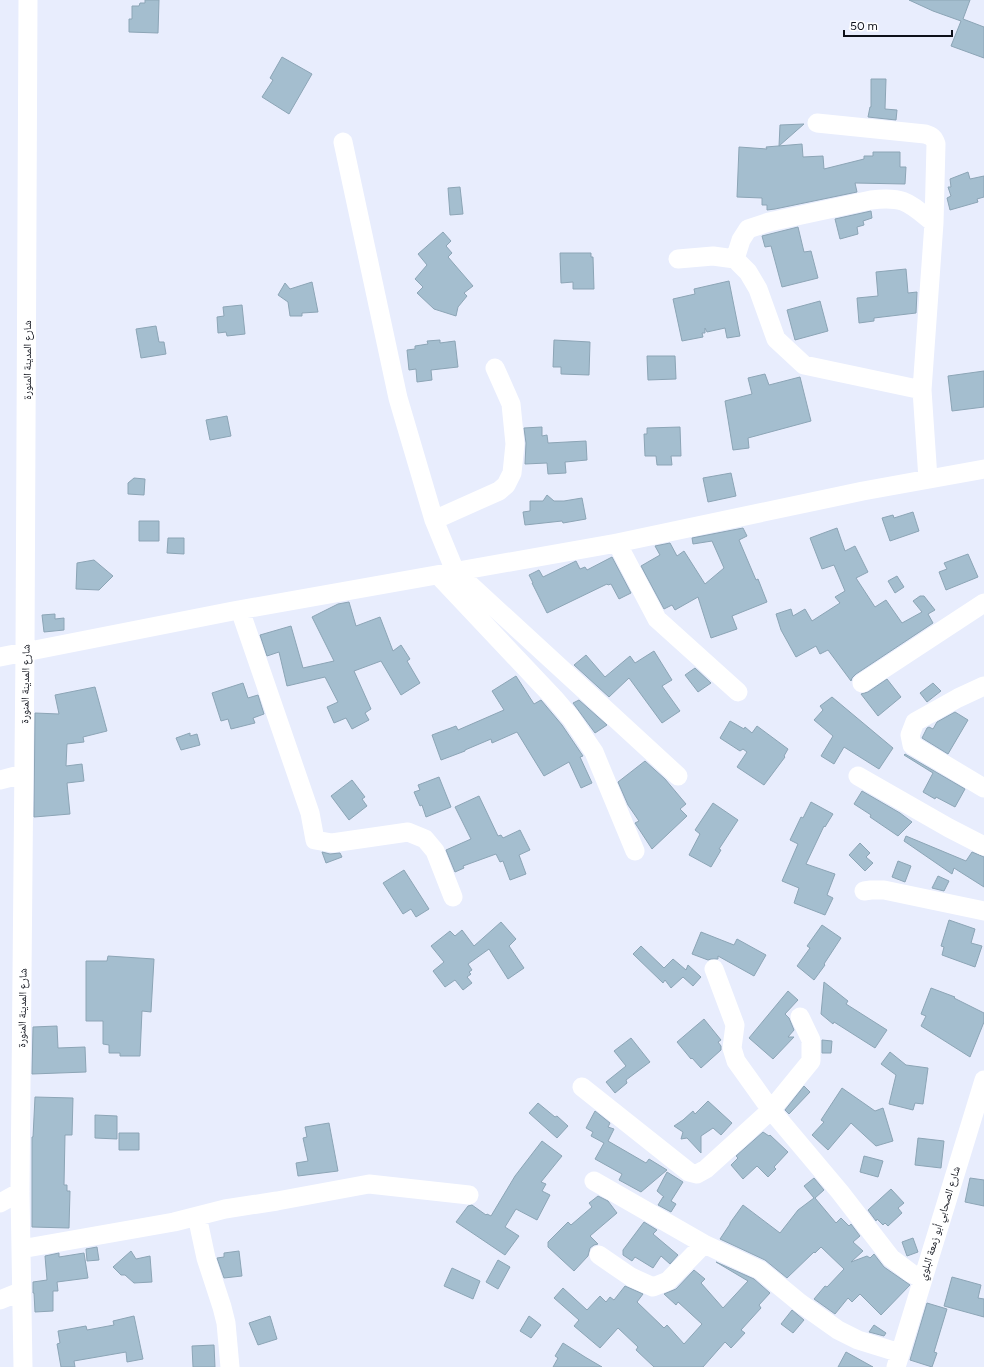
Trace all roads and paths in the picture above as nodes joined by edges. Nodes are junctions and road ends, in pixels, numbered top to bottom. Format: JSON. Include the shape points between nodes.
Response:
{"nodes":[{"id":1,"x":28,"y":0,"type":"edge"},
{"id":2,"x":817,"y":123,"type":"dead end"},
{"id":3,"x":343,"y":142,"type":"dead end"},
{"id":4,"x":934,"y":223,"type":"junction"},
{"id":5,"x":678,"y":259,"type":"dead end"},
{"id":6,"x":735,"y":259,"type":"junction"},
{"id":7,"x":495,"y":368,"type":"dead end"},
{"id":8,"x":922,"y":390,"type":"junction"},
{"id":9,"x":984,"y":469,"type":"edge"},
{"id":10,"x":928,"y":479,"type":"junction"},
{"id":11,"x":434,"y":520,"type":"junction"},
{"id":12,"x":617,"y":543,"type":"junction"},
{"id":13,"x":446,"y":573,"type":"junction"},
{"id":14,"x":984,"y":604,"type":"edge"},
{"id":15,"x":240,"y":610,"type":"junction"},
{"id":16,"x":25,"y":652,"type":"junction"},
{"id":17,"x":0,"y":657,"type":"edge"},
{"id":18,"x":862,"y":683,"type":"dead end"},
{"id":19,"x":984,"y":686,"type":"edge"},
{"id":20,"x":738,"y":692,"type":"dead end"},
{"id":21,"x":24,"y":774,"type":"junction"},
{"id":22,"x":678,"y":776,"type":"dead end"},
{"id":23,"x":858,"y":776,"type":"dead end"},
{"id":24,"x":0,"y":780,"type":"edge"},
{"id":25,"x":984,"y":788,"type":"edge"},
{"id":26,"x":984,"y":846,"type":"edge"},
{"id":27,"x":635,"y":852,"type":"dead end"},
{"id":28,"x":864,"y":891,"type":"dead end"},
{"id":29,"x":453,"y":896,"type":"dead end"},
{"id":30,"x":984,"y":911,"type":"edge"},
{"id":31,"x":714,"y":969,"type":"dead end"},
{"id":32,"x":800,"y":1017,"type":"dead end"},
{"id":33,"x":984,"y":1080,"type":"edge"},
{"id":34,"x":582,"y":1087,"type":"dead end"},
{"id":35,"x":771,"y":1110,"type":"junction"},
{"id":36,"x":594,"y":1181,"type":"dead end"},
{"id":37,"x":20,"y":1192,"type":"junction"},
{"id":38,"x":469,"y":1196,"type":"dead end"},
{"id":39,"x":0,"y":1203,"type":"edge"},
{"id":40,"x":197,"y":1216,"type":"junction"},
{"id":41,"x":704,"y":1244,"type":"junction"},
{"id":42,"x":21,"y":1249,"type":"junction"},
{"id":43,"x":599,"y":1255,"type":"dead end"},
{"id":44,"x":922,"y":1279,"type":"junction"},
{"id":45,"x":22,"y":1291,"type":"junction"},
{"id":46,"x":0,"y":1300,"type":"edge"},
{"id":47,"x":898,"y":1360,"type":"edge"},
{"id":48,"x":23,"y":1367,"type":"edge"},
{"id":49,"x":230,"y":1367,"type":"edge"}],
"edges":[{"from":1,"to":16,"type":"street","name":"شارع المدينة المنورة"},
{"from":2,"to":4,"type":"street","via":[[931,136],[936,144]]},
{"from":3,"to":11,"type":"street","via":[[398,398]]},
{"from":4,"to":6,"type":"street","via":[[905,202],[887,198],[871,200],[748,229],[741,240]]},
{"from":4,"to":8,"type":"street"},
{"from":5,"to":6,"type":"street","via":[[713,256]]},
{"from":6,"to":8,"type":"street","via":[[748,272],[758,289],[776,339],[804,365]]},
{"from":7,"to":11,"type":"street","via":[[510,404],[515,444],[512,473],[506,485],[499,491]]},
{"from":8,"to":10,"type":"street"},
{"from":9,"to":10,"type":"street"},
{"from":10,"to":12,"type":"street"},
{"from":11,"to":13,"type":"street"},
{"from":12,"to":13,"type":"street"},
{"from":12,"to":20,"type":"street","via":[[657,619]]},
{"from":13,"to":15,"type":"street"},
{"from":13,"to":22,"type":"street"},
{"from":13,"to":27,"type":"street","via":[[571,718],[594,752]]},
{"from":14,"to":18,"type":"street"},
{"from":15,"to":16,"type":"street"},
{"from":15,"to":29,"type":"street","via":[[310,814],[315,840],[332,843],[408,832],[424,839],[435,852]]},
{"from":16,"to":17,"type":"street"},
{"from":16,"to":21,"type":"street","name":"شارع المدينة المنورة"},
{"from":19,"to":25,"type":"street","via":[[915,722],[910,735],[912,745]]},
{"from":21,"to":24,"type":"street"},
{"from":21,"to":37,"type":"street","name":"شارع المدينة المنورة"},
{"from":23,"to":26,"type":"street"},
{"from":28,"to":30,"type":"street","via":[[884,890]]},
{"from":31,"to":35,"type":"street","via":[[735,1025],[732,1048],[736,1061]]},
{"from":32,"to":35,"type":"street","via":[[811,1040],[811,1061]]},
{"from":33,"to":44,"type":"street","name":"شارع الصحابي أبو زمعة البلوي"},
{"from":34,"to":35,"type":"street","via":[[689,1172],[697,1174],[706,1169]]},
{"from":35,"to":44,"type":"street","via":[[891,1258]]},
{"from":36,"to":41,"type":"street"},
{"from":37,"to":39,"type":"street"},
{"from":37,"to":42,"type":"street","name":"شارع المدينة المنورة"},
{"from":38,"to":40,"type":"street","via":[[369,1184]]},
{"from":40,"to":42,"type":"street"},
{"from":40,"to":49,"type":"street","via":[[206,1258],[226,1323]]},
{"from":41,"to":43,"type":"street","via":[[668,1280],[653,1287],[631,1277]]},
{"from":41,"to":47,"type":"street","via":[[760,1270],[838,1330]]},
{"from":42,"to":45,"type":"street","name":"شارع المدينة المنورة"},
{"from":44,"to":47,"type":"street","name":"شارع الصحابي أبو زمعة البلوي"},
{"from":45,"to":46,"type":"street"},
{"from":45,"to":48,"type":"street","name":"شارع المدينة المنورة"}]}
